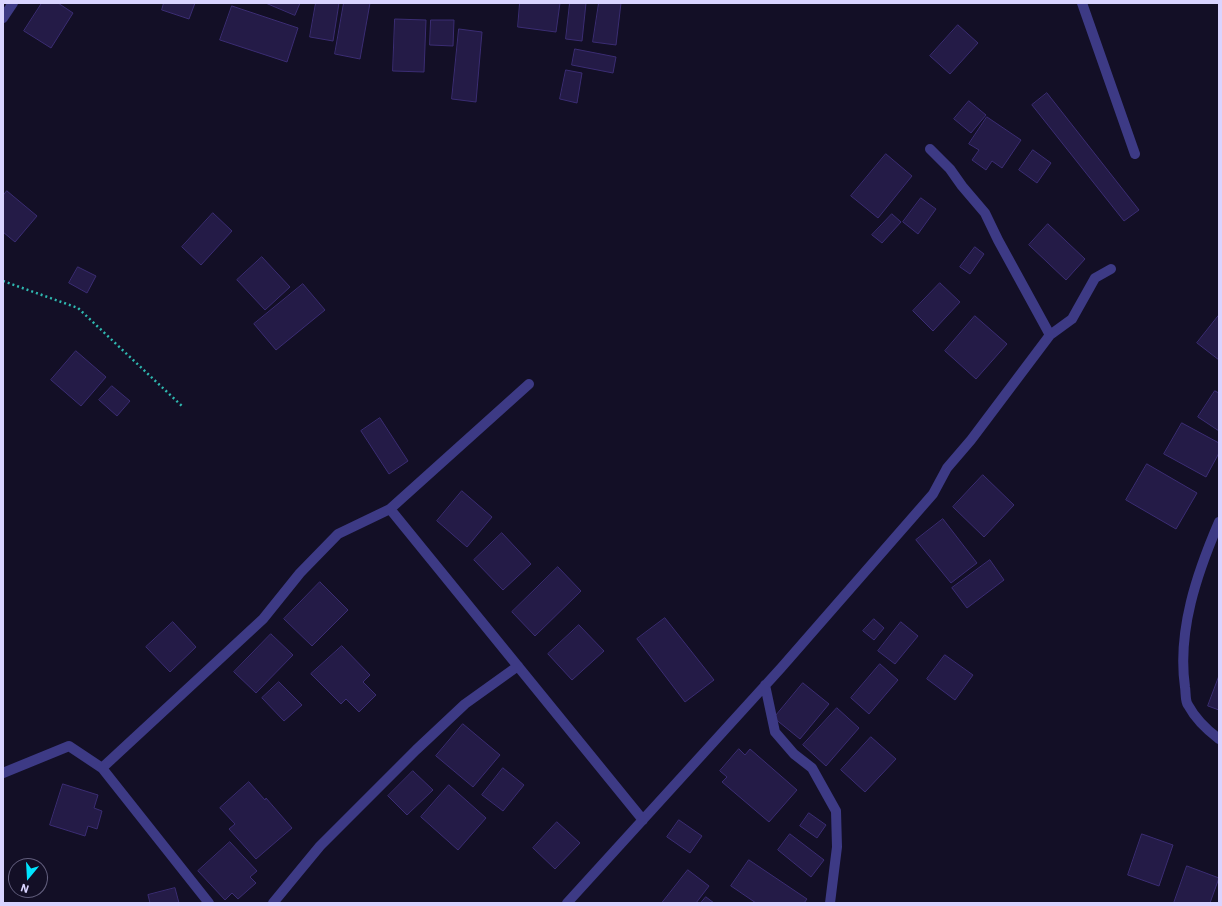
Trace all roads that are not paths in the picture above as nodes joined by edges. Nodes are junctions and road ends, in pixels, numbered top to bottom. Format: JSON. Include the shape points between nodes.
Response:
{"nodes":[{"id":1,"x":13,"y":3,"type":"edge"},
{"id":2,"x":1082,"y":3,"type":"edge"},
{"id":3,"x":3,"y":18,"type":"edge"},
{"id":4,"x":930,"y":149,"type":"dead end"},
{"id":5,"x":1135,"y":154,"type":"dead end"},
{"id":6,"x":1111,"y":269,"type":"dead end"},
{"id":7,"x":1050,"y":335,"type":"junction"},
{"id":8,"x":529,"y":384,"type":"dead end"},
{"id":9,"x":390,"y":509,"type":"junction"},
{"id":10,"x":1219,"y":522,"type":"edge"},
{"id":11,"x":518,"y":666,"type":"junction"},
{"id":12,"x":765,"y":685,"type":"junction"},
{"id":13,"x":1219,"y":739,"type":"edge"},
{"id":14,"x":102,"y":768,"type":"junction"},
{"id":15,"x":3,"y":773,"type":"edge"},
{"id":16,"x":642,"y":820,"type":"junction"},
{"id":17,"x":209,"y":903,"type":"edge"},
{"id":18,"x":273,"y":903,"type":"edge"},
{"id":19,"x":566,"y":903,"type":"edge"},
{"id":20,"x":830,"y":903,"type":"edge"}],
"edges":[{"from":1,"to":3,"type":"street"},
{"from":2,"to":5,"type":"street"},
{"from":4,"to":7,"type":"street","via":[[950,169],[985,213]]},
{"from":6,"to":7,"type":"street","via":[[1095,278],[1072,319]]},
{"from":7,"to":12,"type":"street","via":[[947,468],[933,494]]},
{"from":8,"to":9,"type":"street"},
{"from":9,"to":11,"type":"street"},
{"from":9,"to":14,"type":"street","via":[[338,534],[300,573],[263,619]]},
{"from":10,"to":13,"type":"street","via":[[1204,557],[1185,627],[1183,672],[1187,704],[1208,731]]},
{"from":11,"to":16,"type":"street"},
{"from":11,"to":18,"type":"street","via":[[465,704],[416,750],[320,846]]},
{"from":12,"to":16,"type":"street"},
{"from":12,"to":20,"type":"street","via":[[775,732],[794,754],[812,768],[836,811],[837,846]]},
{"from":14,"to":15,"type":"street","via":[[69,746]]},
{"from":14,"to":17,"type":"street"},
{"from":16,"to":19,"type":"street"}]}
